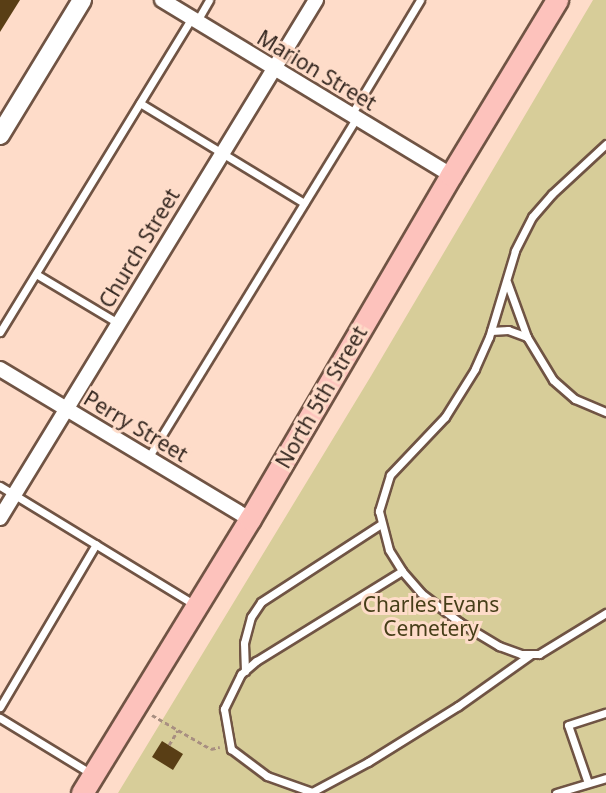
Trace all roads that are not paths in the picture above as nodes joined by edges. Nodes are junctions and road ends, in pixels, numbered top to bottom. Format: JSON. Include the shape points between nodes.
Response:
{"nodes":[{"id":1,"x":82,"y":0,"type":"edge"},
{"id":2,"x":162,"y":0,"type":"edge"},
{"id":3,"x":209,"y":0,"type":"edge"},
{"id":4,"x":315,"y":0,"type":"edge"},
{"id":5,"x":420,"y":0,"type":"edge"},
{"id":6,"x":557,"y":0,"type":"edge"},
{"id":7,"x":195,"y":20,"type":"junction"},
{"id":8,"x":274,"y":68,"type":"junction"},
{"id":9,"x":140,"y":103,"type":"junction"},
{"id":10,"x":354,"y":116,"type":"junction"},
{"id":11,"x":0,"y":135,"type":"edge"},
{"id":12,"x":606,"y":144,"type":"edge"},
{"id":13,"x":222,"y":153,"type":"junction"},
{"id":14,"x":451,"y":175,"type":"junction"},
{"id":15,"x":304,"y":203,"type":"junction"},
{"id":16,"x":36,"y":274,"type":"junction"},
{"id":17,"x":507,"y":282,"type":"junction"},
{"id":18,"x":118,"y":323,"type":"junction"},
{"id":19,"x":491,"y":331,"type":"junction"},
{"id":20,"x":0,"y":332,"type":"edge"},
{"id":21,"x":527,"y":337,"type":"junction"},
{"id":22,"x":0,"y":369,"type":"edge"},
{"id":23,"x":66,"y":409,"type":"junction"},
{"id":24,"x":606,"y":412,"type":"edge"},
{"id":25,"x":148,"y":458,"type":"junction"},
{"id":26,"x":0,"y":486,"type":"edge"},
{"id":27,"x":14,"y":495,"type":"junction"},
{"id":28,"x":0,"y":518,"type":"edge"},
{"id":29,"x":250,"y":519,"type":"junction"},
{"id":30,"x":381,"y":524,"type":"junction"},
{"id":31,"x":96,"y":544,"type":"junction"},
{"id":32,"x":402,"y":571,"type":"junction"},
{"id":33,"x":197,"y":606,"type":"junction"},
{"id":34,"x":606,"y":613,"type":"edge"},
{"id":35,"x":530,"y":655,"type":"junction"},
{"id":36,"x":245,"y":671,"type":"junction"},
{"id":37,"x":0,"y":707,"type":"edge"},
{"id":38,"x":606,"y":713,"type":"edge"},
{"id":39,"x":0,"y":718,"type":"edge"},
{"id":40,"x":94,"y":776,"type":"junction"},
{"id":41,"x":606,"y":778,"type":"edge"},
{"id":42,"x":588,"y":783,"type":"junction"},
{"id":43,"x":82,"y":793,"type":"edge"},
{"id":44,"x":556,"y":793,"type":"edge"}],
"edges":[{"from":1,"to":11,"type":"street"},
{"from":2,"to":7,"type":"street","name":"Marion Street"},
{"from":3,"to":7,"type":"lane"},
{"from":4,"to":8,"type":"street","name":"Church Street"},
{"from":5,"to":10,"type":"lane"},
{"from":6,"to":14,"type":"main road","name":"North 5th Street"},
{"from":7,"to":8,"type":"street","name":"Marion Street"},
{"from":7,"to":9,"type":"lane"},
{"from":8,"to":10,"type":"street","name":"Marion Street"},
{"from":8,"to":13,"type":"street","name":"Church Street"},
{"from":9,"to":13,"type":"lane"},
{"from":9,"to":16,"type":"lane"},
{"from":10,"to":14,"type":"street","name":"Marion Street"},
{"from":10,"to":15,"type":"lane"},
{"from":12,"to":17,"type":"lane","via":[[556,189],[532,217],[515,252]]},
{"from":13,"to":15,"type":"lane"},
{"from":13,"to":18,"type":"street","name":"Church Street"},
{"from":14,"to":29,"type":"main road","name":"North 5th Street"},
{"from":15,"to":25,"type":"lane"},
{"from":16,"to":18,"type":"lane"},
{"from":16,"to":20,"type":"lane"},
{"from":17,"to":19,"type":"lane"},
{"from":17,"to":21,"type":"lane"},
{"from":18,"to":23,"type":"street","name":"Church Street"},
{"from":19,"to":21,"type":"lane","via":[[508,330]]},
{"from":19,"to":30,"type":"lane","via":[[453,407],[390,475],[379,511]]},
{"from":21,"to":24,"type":"lane","via":[[561,388]]},
{"from":22,"to":23,"type":"street","name":"Perry Street"},
{"from":23,"to":25,"type":"street","name":"Perry Street"},
{"from":23,"to":27,"type":"street","name":"Church Street"},
{"from":25,"to":29,"type":"street","name":"Perry Street"},
{"from":26,"to":27,"type":"lane"},
{"from":27,"to":28,"type":"street","name":"Church Street"},
{"from":27,"to":31,"type":"lane"},
{"from":29,"to":33,"type":"main road","name":"North 5th Street"},
{"from":30,"to":32,"type":"lane","via":[[389,550]]},
{"from":30,"to":36,"type":"lane","via":[[261,602],[251,617],[244,643]]},
{"from":31,"to":33,"type":"lane"},
{"from":31,"to":37,"type":"lane"},
{"from":32,"to":35,"type":"lane","via":[[422,593],[459,622],[500,646]]},
{"from":32,"to":36,"type":"lane"},
{"from":33,"to":40,"type":"main road","name":"North 5th Street"},
{"from":34,"to":35,"type":"lane","via":[[539,654]]},
{"from":35,"to":36,"type":"lane","via":[[388,750],[312,792],[267,776],[231,749],[225,709]]},
{"from":38,"to":42,"type":"lane","via":[[568,725]]},
{"from":39,"to":40,"type":"lane"},
{"from":40,"to":43,"type":"main road","name":"North 5th Street"},
{"from":41,"to":42,"type":"lane"},
{"from":42,"to":44,"type":"lane"}]}
